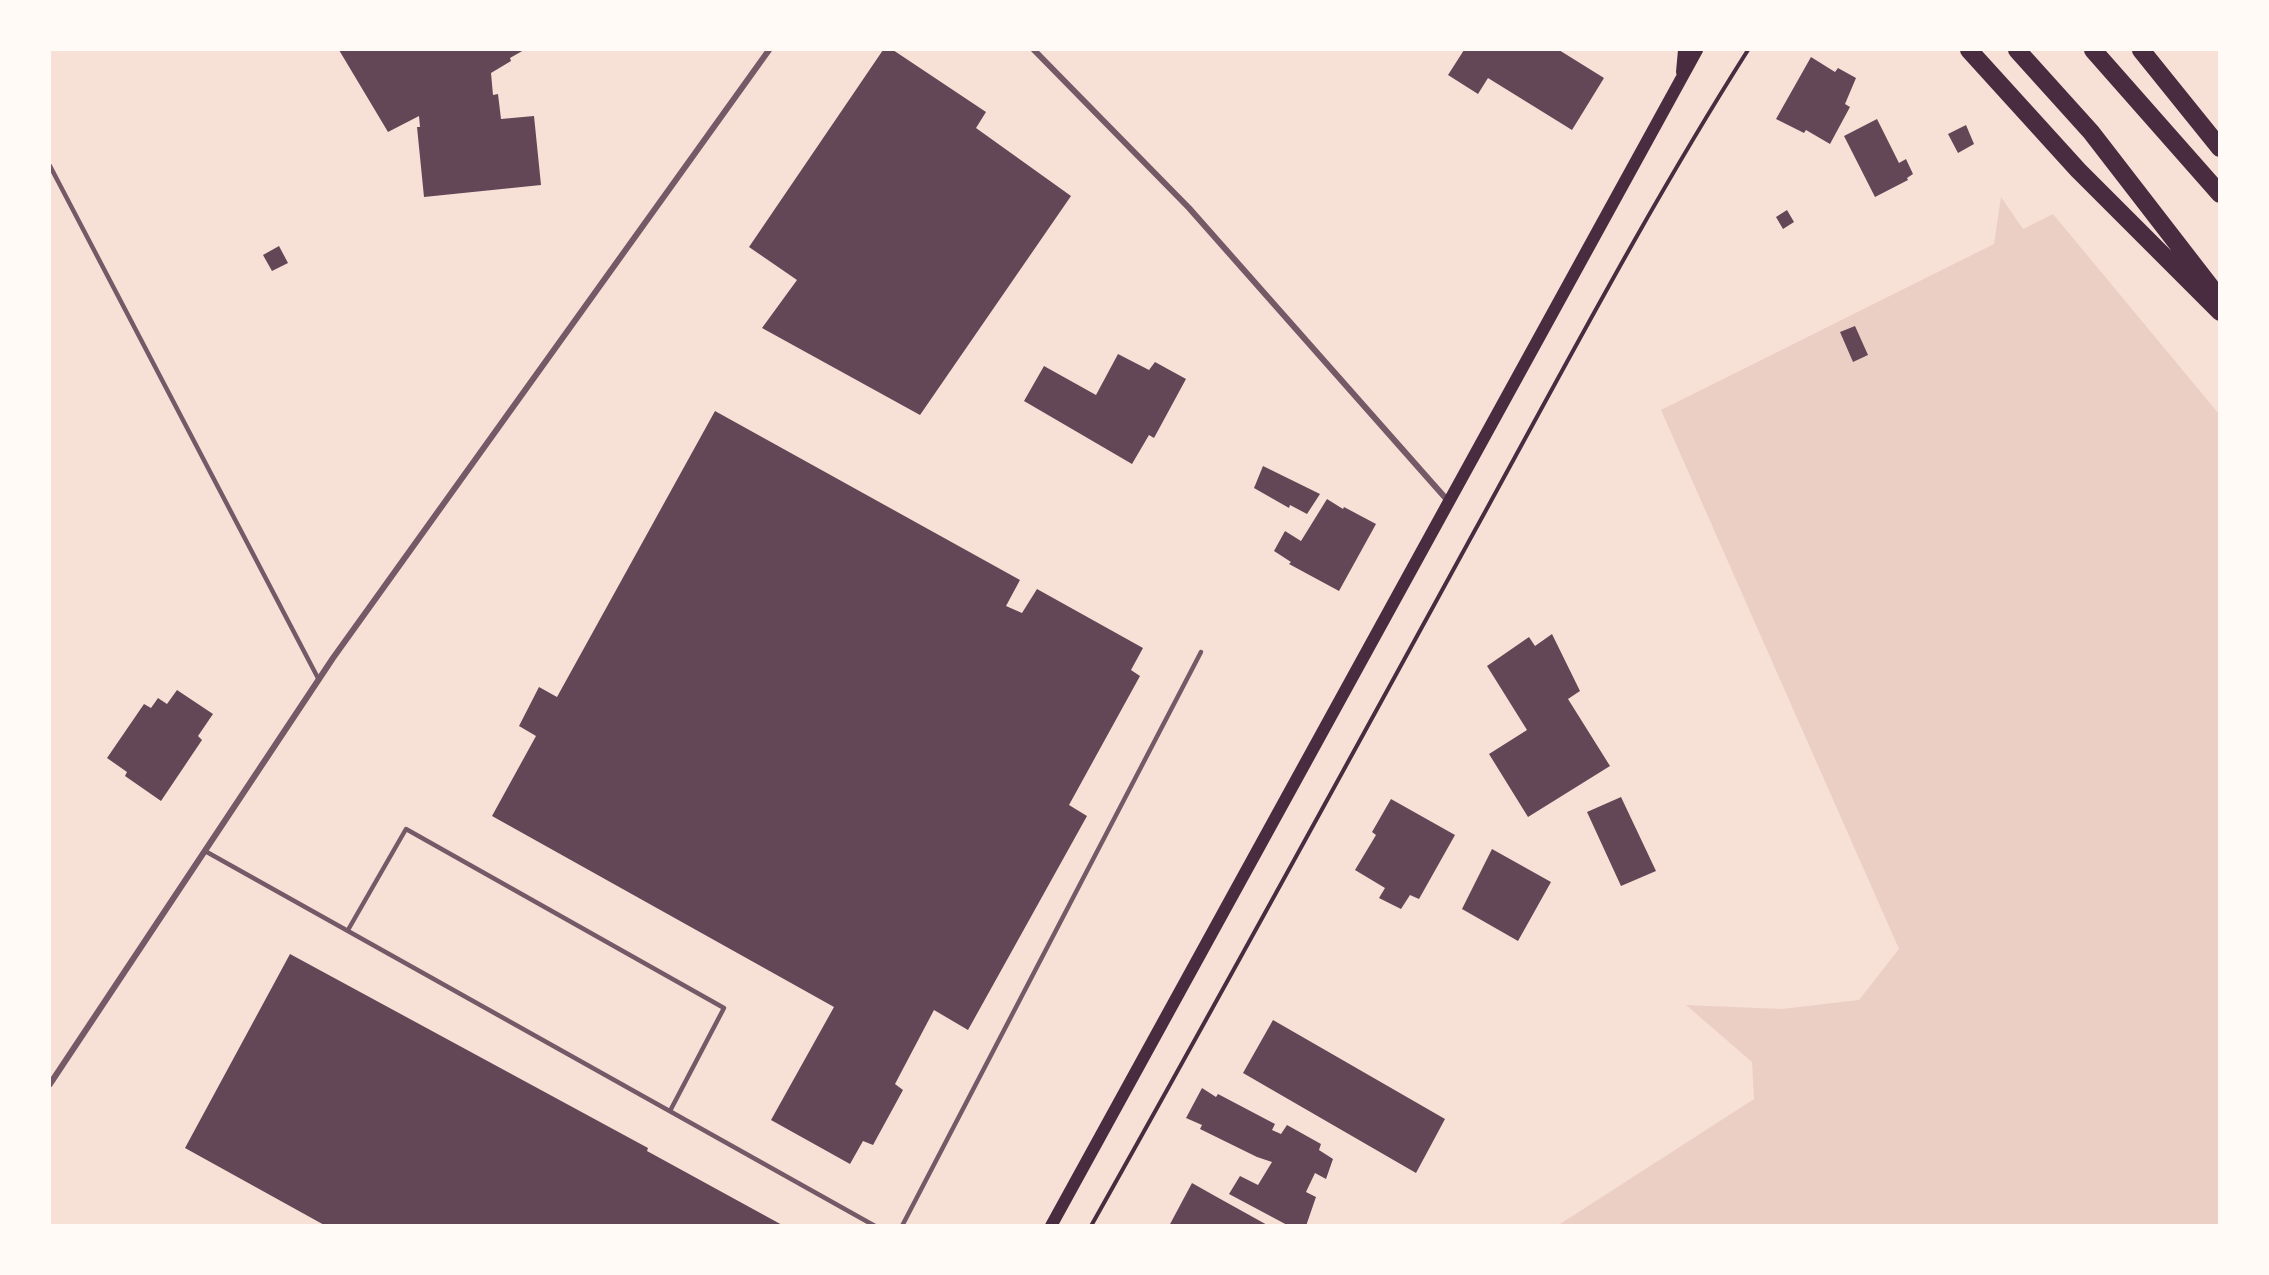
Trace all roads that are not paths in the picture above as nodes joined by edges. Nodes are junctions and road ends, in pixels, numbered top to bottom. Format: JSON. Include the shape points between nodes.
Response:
{"nodes":[{"id":1,"x":1034,"y":50,"type":"edge"},
{"id":2,"x":1684,"y":50,"type":"edge"},
{"id":3,"x":1697,"y":50,"type":"edge"},
{"id":4,"x":1969,"y":50,"type":"edge"},
{"id":5,"x":2017,"y":50,"type":"edge"},
{"id":6,"x":2093,"y":50,"type":"edge"},
{"id":7,"x":2141,"y":50,"type":"edge"},
{"id":8,"x":766,"y":51,"type":"edge"},
{"id":9,"x":1682,"y":77,"type":"junction"},
{"id":10,"x":2220,"y":148,"type":"edge"},
{"id":11,"x":50,"y":166,"type":"edge"},
{"id":12,"x":2220,"y":194,"type":"edge"},
{"id":13,"x":2220,"y":298,"type":"edge"},
{"id":14,"x":2220,"y":312,"type":"edge"},
{"id":15,"x":1449,"y":502,"type":"junction"},
{"id":16,"x":1201,"y":652,"type":"dead end"},
{"id":17,"x":319,"y":680,"type":"junction"},
{"id":18,"x":205,"y":851,"type":"junction"},
{"id":19,"x":348,"y":930,"type":"junction"},
{"id":20,"x":50,"y":1084,"type":"edge"},
{"id":21,"x":670,"y":1111,"type":"junction"},
{"id":22,"x":875,"y":1226,"type":"edge"},
{"id":23,"x":902,"y":1226,"type":"edge"},
{"id":24,"x":1052,"y":1226,"type":"edge"}],
"edges":[{"from":1,"to":15,"type":"street","via":[[1189,208]]},
{"from":2,"to":9,"type":"main road"},
{"from":3,"to":9,"type":"main road"},
{"from":4,"to":14,"type":"highway","via":[[2078,170]]},
{"from":5,"to":13,"type":"highway","via":[[2091,132]]},
{"from":6,"to":12,"type":"highway"},
{"from":7,"to":10,"type":"highway"},
{"from":8,"to":17,"type":"street"},
{"from":9,"to":15,"type":"main road"},
{"from":11,"to":17,"type":"lane"},
{"from":15,"to":24,"type":"main road"},
{"from":16,"to":23,"type":"lane"},
{"from":17,"to":18,"type":"street"},
{"from":18,"to":19,"type":"lane"},
{"from":18,"to":20,"type":"street"},
{"from":19,"to":21,"type":"lane"},
{"from":19,"to":21,"type":"lane","via":[[405,829],[724,1008]]},
{"from":21,"to":22,"type":"lane"}]}
